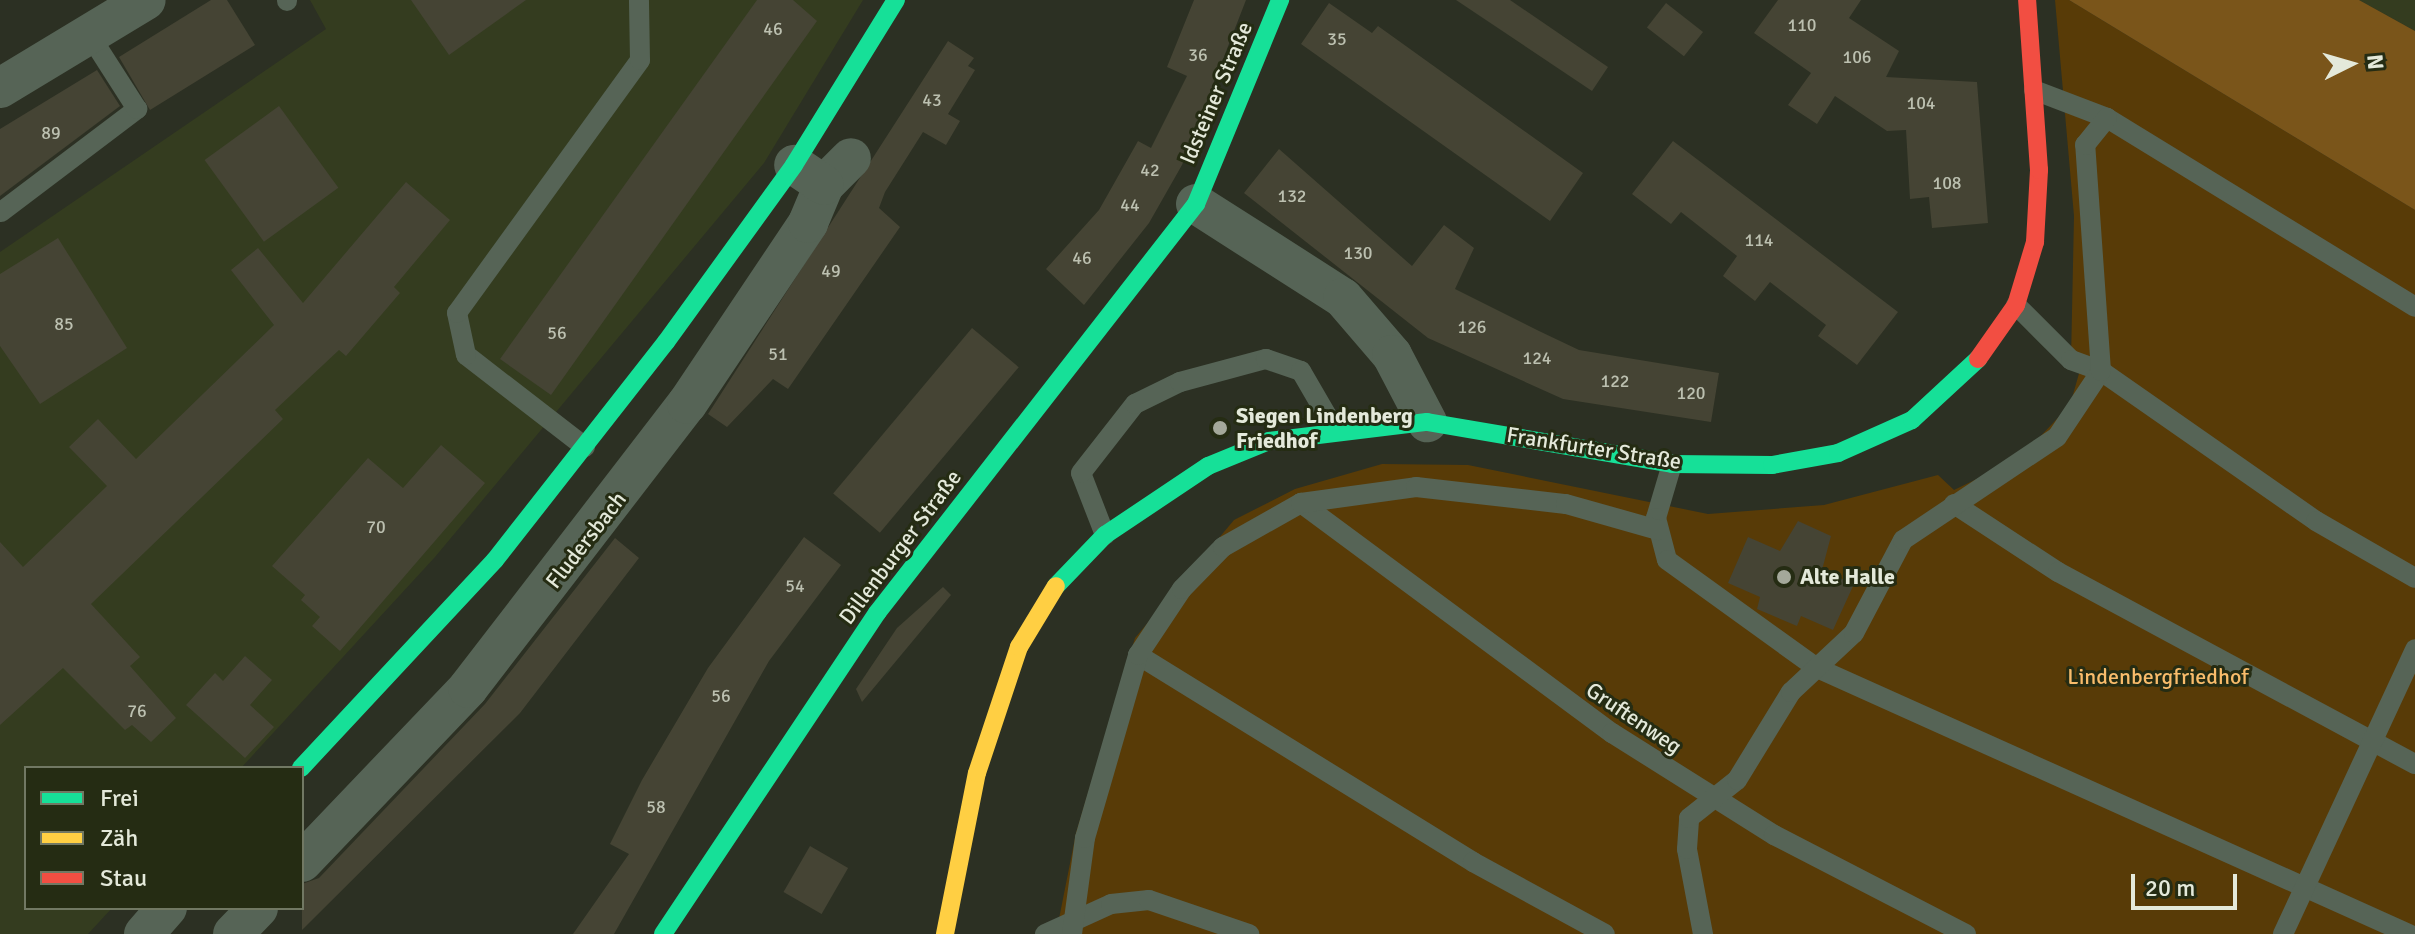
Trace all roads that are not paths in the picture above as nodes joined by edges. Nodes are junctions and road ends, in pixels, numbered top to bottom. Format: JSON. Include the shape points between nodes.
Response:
{"nodes":[{"id":1,"x":146,"y":0,"type":"edge"},
{"id":2,"x":639,"y":0,"type":"edge"},
{"id":3,"x":896,"y":0,"type":"edge"},
{"id":4,"x":1280,"y":0,"type":"edge"},
{"id":5,"x":2027,"y":0,"type":"edge"},
{"id":6,"x":89,"y":34,"type":"junction"},
{"id":7,"x":0,"y":88,"type":"edge"},
{"id":8,"x":2034,"y":90,"type":"junction"},
{"id":9,"x":2107,"y":118,"type":"junction"},
{"id":10,"x":823,"y":169,"type":"junction"},
{"id":11,"x":1196,"y":204,"type":"junction"},
{"id":12,"x":1,"y":212,"type":"edge"},
{"id":13,"x":2016,"y":305,"type":"junction"},
{"id":14,"x":2415,"y":307,"type":"edge"},
{"id":15,"x":2101,"y":371,"type":"junction"},
{"id":16,"x":1427,"y":422,"type":"junction"},
{"id":17,"x":1334,"y":428,"type":"junction"},
{"id":18,"x":585,"y":447,"type":"junction"},
{"id":19,"x":1672,"y":464,"type":"junction"},
{"id":20,"x":1301,"y":503,"type":"junction"},
{"id":21,"x":1954,"y":504,"type":"junction"},
{"id":22,"x":1658,"y":530,"type":"junction"},
{"id":23,"x":1105,"y":535,"type":"junction"},
{"id":24,"x":2415,"y":578,"type":"edge"},
{"id":25,"x":2415,"y":649,"type":"edge"},
{"id":26,"x":1138,"y":655,"type":"junction"},
{"id":27,"x":1817,"y":668,"type":"junction"},
{"id":28,"x":2370,"y":743,"type":"junction"},
{"id":29,"x":2415,"y":764,"type":"edge"},
{"id":30,"x":303,"y":766,"type":"edge"},
{"id":31,"x":1710,"y":797,"type":"junction"},
{"id":32,"x":304,"y":860,"type":"edge"},
{"id":33,"x":2300,"y":886,"type":"junction"},
{"id":34,"x":165,"y":910,"type":"edge"},
{"id":35,"x":256,"y":910,"type":"edge"},
{"id":36,"x":1073,"y":926,"type":"edge"},
{"id":37,"x":144,"y":934,"type":"edge"},
{"id":38,"x":233,"y":934,"type":"edge"},
{"id":39,"x":663,"y":934,"type":"edge"},
{"id":40,"x":945,"y":934,"type":"edge"},
{"id":41,"x":1045,"y":934,"type":"edge"},
{"id":42,"x":1249,"y":934,"type":"edge"},
{"id":43,"x":1605,"y":934,"type":"edge"},
{"id":44,"x":1703,"y":934,"type":"edge"},
{"id":45,"x":1966,"y":934,"type":"edge"},
{"id":46,"x":2283,"y":934,"type":"edge"},
{"id":47,"x":2409,"y":934,"type":"edge"}],
"edges":[{"from":1,"to":6,"type":"street"},
{"from":2,"to":18,"type":"lane","via":[[640,60],[457,313],[466,355]]},
{"from":3,"to":10,"type":"street","name":"Fludersbach"},
{"from":4,"to":11,"type":"street","name":"Idsteiner Straße"},
{"from":5,"to":8,"type":"street","name":"Frankfurter Straße"},
{"from":6,"to":7,"type":"street"},
{"from":6,"to":12,"type":"lane","via":[[137,109]]},
{"from":8,"to":9,"type":"lane"},
{"from":8,"to":13,"type":"street","name":"Frankfurter Straße","via":[[2035,242]]},
{"from":9,"to":14,"type":"lane"},
{"from":9,"to":15,"type":"lane","via":[[2085,145]]},
{"from":10,"to":18,"type":"street","name":"Fludersbach"},
{"from":10,"to":32,"type":"street","name":"Fludersbach","via":[[808,223],[601,522],[468,688]]},
{"from":11,"to":16,"type":"street","via":[[1343,298],[1392,355]]},
{"from":11,"to":39,"type":"street","name":"Dillenburger Straße","via":[[877,613]]},
{"from":13,"to":15,"type":"lane","via":[[2071,360]]},
{"from":13,"to":19,"type":"street","name":"Frankfurter Straße","via":[[1965,379],[1912,420],[1838,453],[1772,465]]},
{"from":15,"to":21,"type":"lane","via":[[2057,437]]},
{"from":15,"to":24,"type":"lane","via":[[2316,521]]},
{"from":16,"to":17,"type":"street","name":"Frankfurter Straße"},
{"from":16,"to":19,"type":"street","name":"Frankfurter Straße"},
{"from":17,"to":23,"type":"street","name":"Frankfurter Straße","via":[[1269,441],[1208,466]]},
{"from":17,"to":23,"type":"lane","via":[[1301,371],[1266,359],[1180,382],[1135,404],[1081,473]]},
{"from":18,"to":30,"type":"street","name":"Fludersbach","via":[[495,560]]},
{"from":19,"to":22,"type":"lane"},
{"from":20,"to":22,"type":"lane","via":[[1370,490],[1478,490]]},
{"from":20,"to":26,"type":"lane","via":[[1223,547],[1182,589]]},
{"from":20,"to":31,"type":"lane","name":"Gruftenweg","via":[[1485,645]]},
{"from":21,"to":27,"type":"lane","via":[[1903,540],[1854,633]]},
{"from":21,"to":28,"type":"lane","via":[[2058,572]]},
{"from":22,"to":27,"type":"lane","via":[[1667,560]]},
{"from":23,"to":40,"type":"street","name":"Frankfurter Straße","via":[[1055,587],[1019,647],[977,773]]},
{"from":25,"to":28,"type":"lane"},
{"from":26,"to":36,"type":"lane","via":[[1085,838]]},
{"from":26,"to":43,"type":"lane","via":[[1473,862]]},
{"from":27,"to":31,"type":"lane","via":[[1791,692],[1737,780]]},
{"from":27,"to":33,"type":"lane"},
{"from":28,"to":29,"type":"lane"},
{"from":28,"to":33,"type":"lane"},
{"from":31,"to":44,"type":"lane","via":[[1689,818],[1687,849]]},
{"from":31,"to":45,"type":"lane","name":"Gruftenweg"},
{"from":33,"to":46,"type":"lane"},
{"from":33,"to":47,"type":"lane"},
{"from":34,"to":37,"type":"street"},
{"from":35,"to":38,"type":"street"},
{"from":36,"to":41,"type":"lane"},
{"from":36,"to":42,"type":"lane","via":[[1149,900]]}]}
